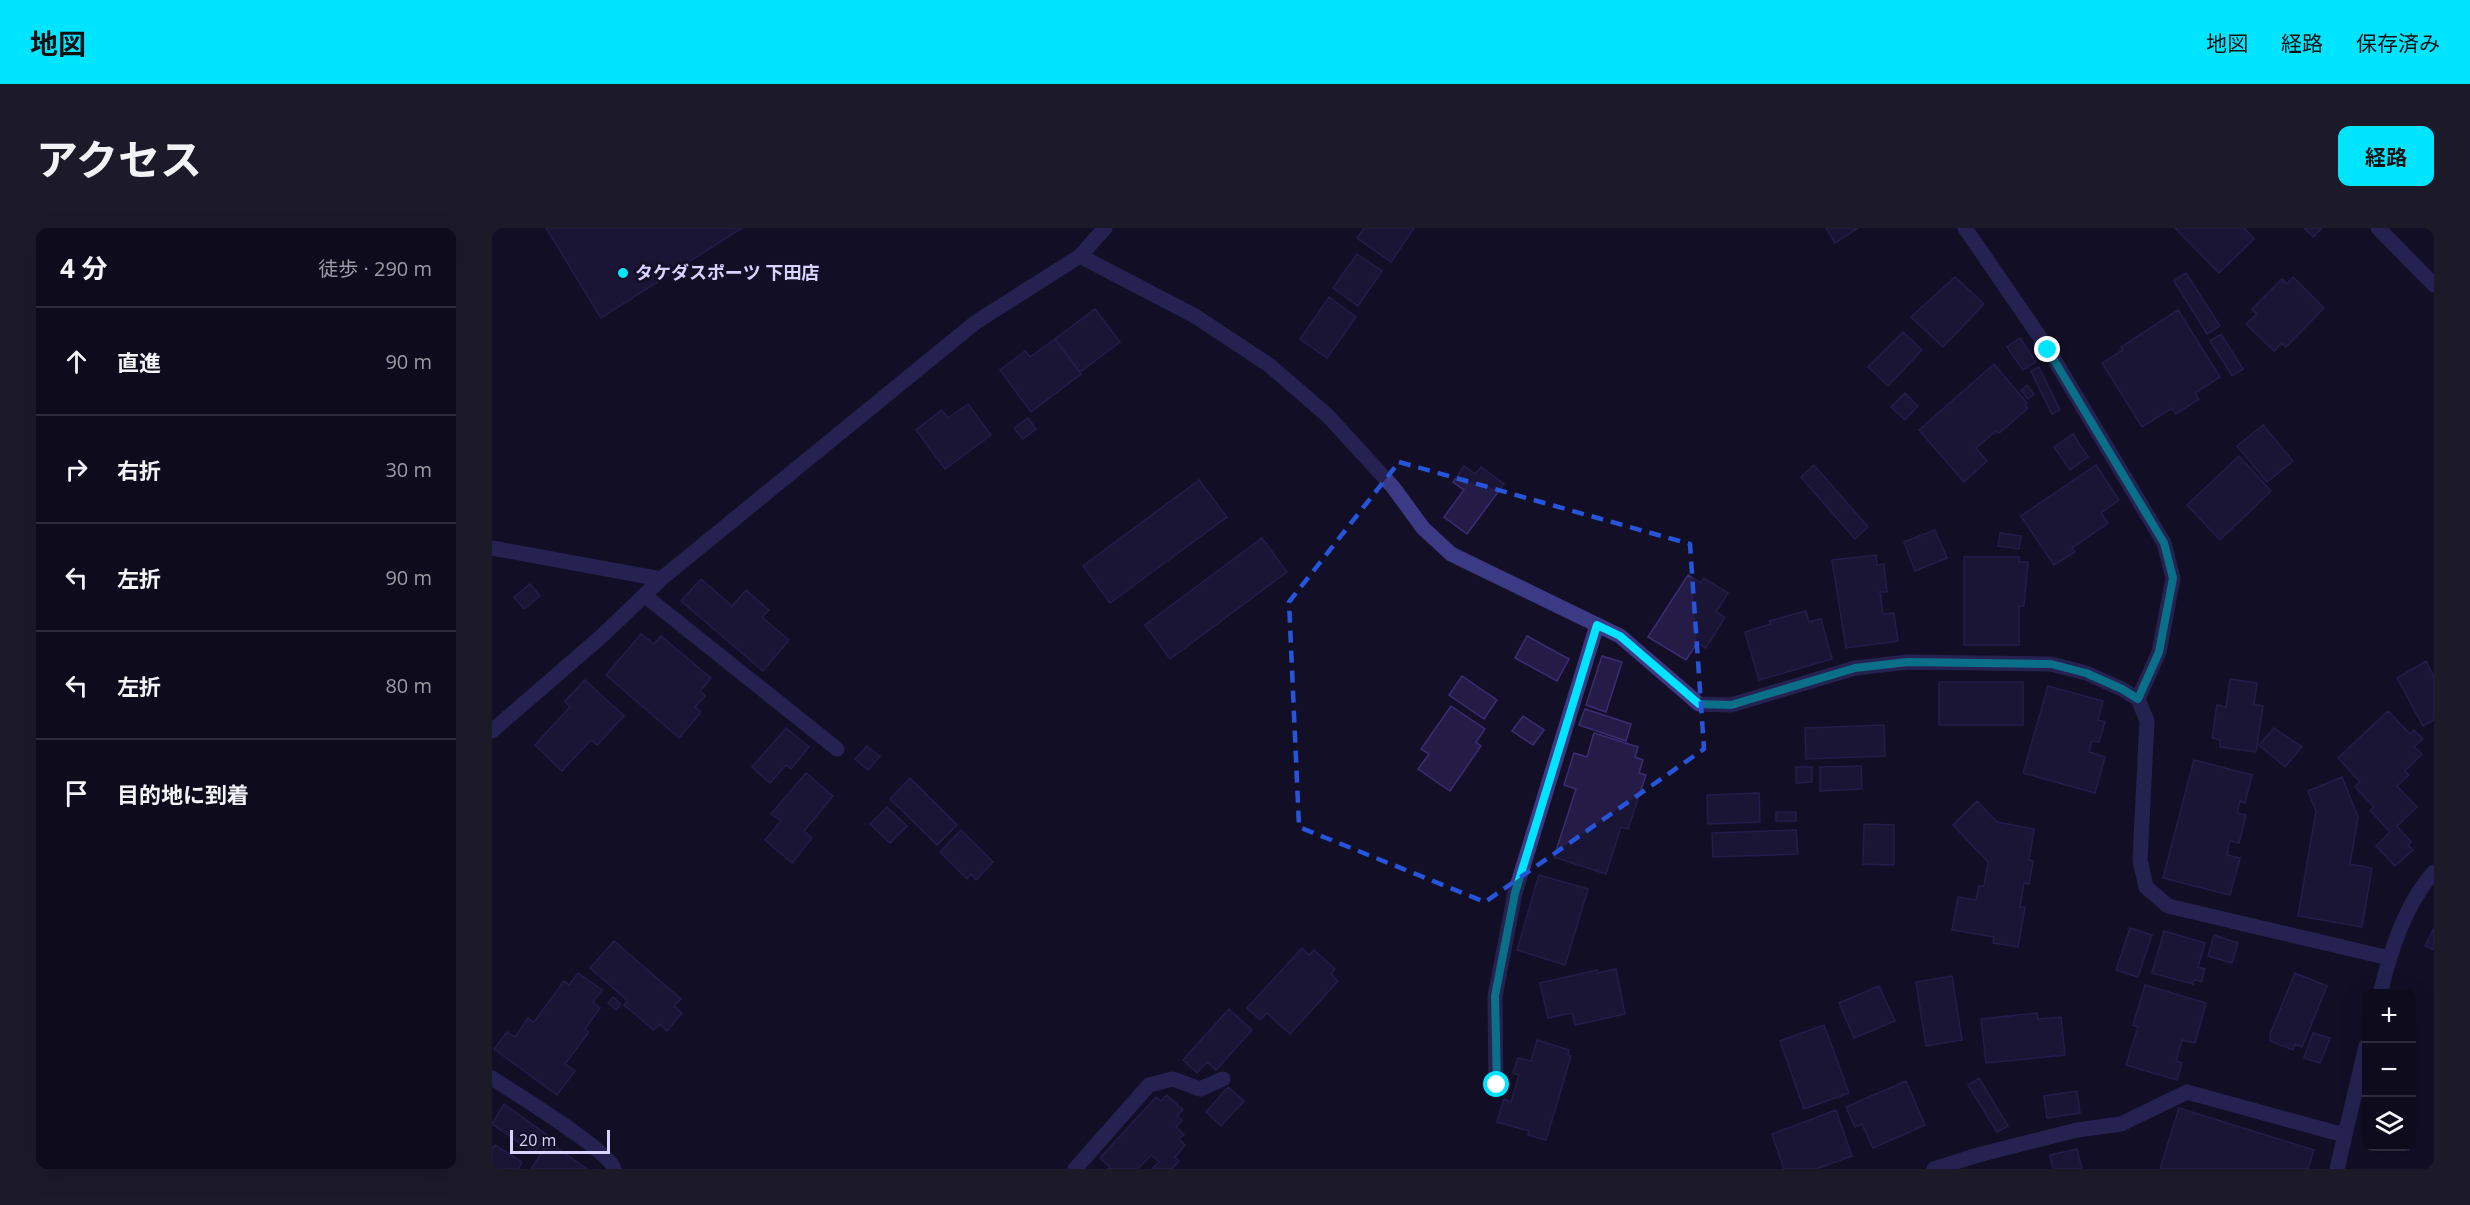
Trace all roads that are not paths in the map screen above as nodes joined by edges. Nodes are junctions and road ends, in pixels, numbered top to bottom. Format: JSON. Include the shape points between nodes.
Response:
{"nodes":[{"id":1,"x":1105,"y":228,"type":"edge"},
{"id":2,"x":1965,"y":228,"type":"edge"},
{"id":3,"x":2378,"y":228,"type":"edge"},
{"id":4,"x":1080,"y":255,"type":"junction"},
{"id":5,"x":2434,"y":285,"type":"edge"},
{"id":6,"x":492,"y":548,"type":"edge"},
{"id":7,"x":661,"y":579,"type":"junction"},
{"id":8,"x":644,"y":595,"type":"junction"},
{"id":9,"x":1597,"y":625,"type":"junction"},
{"id":10,"x":2138,"y":699,"type":"junction"},
{"id":11,"x":492,"y":732,"type":"edge"},
{"id":12,"x":837,"y":748,"type":"dead end"},
{"id":13,"x":2434,"y":872,"type":"edge"},
{"id":14,"x":2389,"y":958,"type":"junction"},
{"id":15,"x":2381,"y":989,"type":"edge"},
{"id":16,"x":2362,"y":1065,"type":"edge"},
{"id":17,"x":492,"y":1078,"type":"edge"},
{"id":18,"x":1223,"y":1078,"type":"dead end"},
{"id":19,"x":1497,"y":1085,"type":"dead end"},
{"id":20,"x":2344,"y":1135,"type":"junction"},
{"id":21,"x":614,"y":1169,"type":"edge"},
{"id":22,"x":1075,"y":1169,"type":"edge"},
{"id":23,"x":1934,"y":1169,"type":"edge"},
{"id":24,"x":2337,"y":1169,"type":"edge"}],
"edges":[{"from":1,"to":4,"type":"street"},
{"from":2,"to":10,"type":"street","via":[[2048,350],[2164,543],[2173,578],[2159,652]]},
{"from":3,"to":5,"type":"street"},
{"from":4,"to":7,"type":"street","via":[[976,322]]},
{"from":4,"to":9,"type":"street","via":[[1195,316],[1269,366],[1328,416],[1423,528],[1451,554]]},
{"from":6,"to":7,"type":"street"},
{"from":7,"to":8,"type":"street"},
{"from":8,"to":11,"type":"street"},
{"from":8,"to":12,"type":"street"},
{"from":9,"to":10,"type":"street","via":[[1620,636],[1699,704],[1731,705],[1855,668],[1908,662],[2051,664],[2086,673]]},
{"from":9,"to":19,"type":"street","via":[[1515,893],[1495,996]]},
{"from":10,"to":14,"type":"street","via":[[2147,721],[2140,860],[2146,887],[2168,906]]},
{"from":13,"to":14,"type":"street","via":[[2421,886]]},
{"from":14,"to":15,"type":"street"},
{"from":16,"to":20,"type":"street"},
{"from":17,"to":21,"type":"street","via":[[587,1142],[612,1162]]},
{"from":18,"to":22,"type":"street","via":[[1200,1089],[1173,1079],[1149,1085]]},
{"from":20,"to":23,"type":"street","via":[[2187,1092],[2121,1124],[2076,1130]]},
{"from":20,"to":24,"type":"street"}]}
